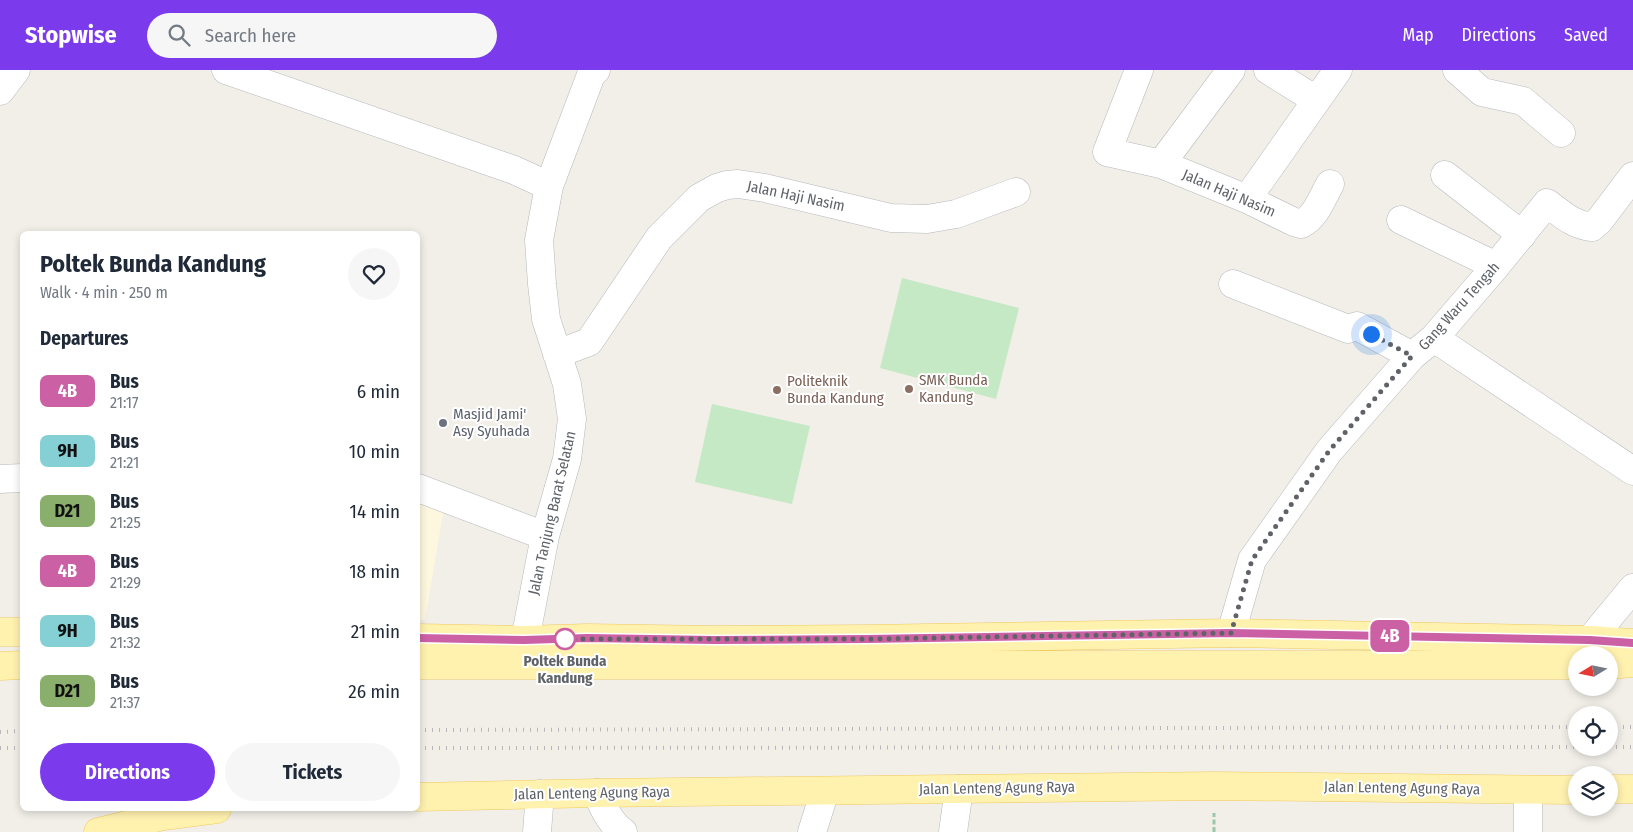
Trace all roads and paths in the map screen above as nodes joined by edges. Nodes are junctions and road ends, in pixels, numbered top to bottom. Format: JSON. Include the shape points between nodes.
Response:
{"nodes":[{"id":1,"x":16,"y":70,"type":"edge"},
{"id":2,"x":226,"y":70,"type":"edge"},
{"id":3,"x":1139,"y":70,"type":"edge"},
{"id":4,"x":1231,"y":70,"type":"edge"},
{"id":5,"x":1268,"y":70,"type":"edge"},
{"id":6,"x":1338,"y":70,"type":"edge"},
{"id":7,"x":1458,"y":70,"type":"edge"},
{"id":8,"x":592,"y":72,"type":"edge"},
{"id":9,"x":0,"y":91,"type":"edge"},
{"id":10,"x":1316,"y":100,"type":"junction"},
{"id":11,"x":1561,"y":134,"type":"dead end"},
{"id":12,"x":1161,"y":164,"type":"junction"},
{"id":13,"x":1445,"y":175,"type":"dead end"},
{"id":14,"x":1330,"y":184,"type":"dead end"},
{"id":15,"x":548,"y":186,"type":"junction"},
{"id":16,"x":1016,"y":192,"type":"dead end"},
{"id":17,"x":1628,"y":193,"type":"edge"},
{"id":18,"x":1247,"y":199,"type":"junction"},
{"id":19,"x":1402,"y":220,"type":"dead end"},
{"id":20,"x":1522,"y":235,"type":"junction"},
{"id":21,"x":1496,"y":266,"type":"junction"},
{"id":22,"x":1233,"y":284,"type":"dead end"},
{"id":23,"x":1434,"y":338,"type":"junction"},
{"id":24,"x":557,"y":354,"type":"junction"},
{"id":25,"x":1412,"y":356,"type":"junction"},
{"id":26,"x":1633,"y":471,"type":"edge"},
{"id":27,"x":20,"y":478,"type":"edge"},
{"id":28,"x":0,"y":479,"type":"edge"},
{"id":29,"x":420,"y":489,"type":"edge"},
{"id":30,"x":545,"y":536,"type":"junction"},
{"id":31,"x":1633,"y":588,"type":"edge"},
{"id":32,"x":0,"y":632,"type":"edge"},
{"id":33,"x":20,"y":632,"type":"edge"},
{"id":34,"x":1231,"y":633,"type":"junction"},
{"id":35,"x":420,"y":638,"type":"edge"},
{"id":36,"x":524,"y":640,"type":"junction"},
{"id":37,"x":1590,"y":640,"type":"junction"},
{"id":38,"x":1633,"y":643,"type":"edge"},
{"id":39,"x":1633,"y":663,"type":"edge"},
{"id":40,"x":1618,"y":664,"type":"edge"},
{"id":41,"x":20,"y":665,"type":"edge"},
{"id":42,"x":420,"y":665,"type":"edge"},
{"id":43,"x":1568,"y":665,"type":"edge"},
{"id":44,"x":0,"y":666,"type":"edge"},
{"id":45,"x":959,"y":789,"type":"junction"},
{"id":46,"x":1618,"y":789,"type":"edge"},
{"id":47,"x":1633,"y":789,"type":"edge"},
{"id":48,"x":825,"y":790,"type":"junction"},
{"id":49,"x":1528,"y":790,"type":"junction"},
{"id":50,"x":1568,"y":790,"type":"edge"},
{"id":51,"x":597,"y":793,"type":"junction"},
{"id":52,"x":540,"y":794,"type":"junction"},
{"id":53,"x":420,"y":797,"type":"edge"},
{"id":54,"x":202,"y":811,"type":"edge"},
{"id":55,"x":98,"y":832,"type":"edge"},
{"id":56,"x":536,"y":832,"type":"edge"},
{"id":57,"x":622,"y":832,"type":"edge"},
{"id":58,"x":812,"y":832,"type":"edge"},
{"id":59,"x":953,"y":832,"type":"edge"},
{"id":60,"x":1528,"y":832,"type":"edge"}],
"edges":[{"from":1,"to":9,"type":"street"},
{"from":2,"to":15,"type":"street","via":[[514,170]]},
{"from":3,"to":12,"type":"street","name":"Jalan Haji Nasim","via":[[1107,152]]},
{"from":4,"to":12,"type":"street"},
{"from":5,"to":10,"type":"street"},
{"from":6,"to":10,"type":"street"},
{"from":7,"to":11,"type":"street","via":[[1482,92],[1523,101]]},
{"from":8,"to":15,"type":"street","name":"Jalan Tanjung Barat Selatan"},
{"from":10,"to":18,"type":"street"},
{"from":12,"to":18,"type":"street","name":"Jalan Haji Nasim"},
{"from":13,"to":20,"type":"street"},
{"from":14,"to":18,"type":"street","name":"Jalan Haji Nasim","via":[[1309,220],[1301,224]]},
{"from":15,"to":24,"type":"street","name":"Jalan Tanjung Barat Selatan","via":[[539,240],[546,319]]},
{"from":16,"to":24,"type":"street","name":"Jalan Haji Nasim","via":[[956,214],[927,219],[891,218],[738,184],[717,188],[699,198],[659,238],[589,342]]},
{"from":17,"to":20,"type":"street","name":"Gang Waru Tengah","via":[[1592,227],[1573,222],[1547,203]]},
{"from":19,"to":21,"type":"street"},
{"from":20,"to":21,"type":"street","name":"Gang Waru Tengah"},
{"from":21,"to":23,"type":"street","name":"Gang Waru Tengah"},
{"from":22,"to":25,"type":"street","via":[[1348,329],[1357,326]]},
{"from":23,"to":25,"type":"street","name":"Gang Waru Tengah"},
{"from":23,"to":26,"type":"street"},
{"from":24,"to":30,"type":"street","name":"Jalan Tanjung Barat Selatan","via":[[567,384],[572,419],[567,459]]},
{"from":25,"to":34,"type":"street","name":"Gang Waru Tengah","via":[[1329,451],[1252,560]]},
{"from":27,"to":28,"type":"street"},
{"from":29,"to":30,"type":"street"},
{"from":30,"to":36,"type":"street","name":"Jalan Tanjung Barat Selatan"},
{"from":31,"to":37,"type":"street"},
{"from":32,"to":33,"type":"main road"},
{"from":34,"to":36,"type":"main road"},
{"from":34,"to":37,"type":"main road"},
{"from":35,"to":36,"type":"main road"},
{"from":37,"to":38,"type":"main road"},
{"from":39,"to":40,"type":"main road"},
{"from":41,"to":44,"type":"main road"},
{"from":42,"to":43,"type":"main road"},
{"from":45,"to":48,"type":"main road","name":"Jalan Lenteng Agung Raya"},
{"from":45,"to":49,"type":"main road","name":"Jalan Lenteng Agung Raya","via":[[1215,786]]},
{"from":45,"to":59,"type":"street"},
{"from":46,"to":47,"type":"main road"},
{"from":48,"to":51,"type":"main road","name":"Jalan Lenteng Agung Raya"},
{"from":48,"to":58,"type":"street"},
{"from":49,"to":50,"type":"main road","name":"Jalan Lenteng Agung Raya"},
{"from":49,"to":60,"type":"street"},
{"from":51,"to":52,"type":"main road","name":"Jalan Lenteng Agung Raya"},
{"from":51,"to":57,"type":"street","via":[[609,817]]},
{"from":52,"to":53,"type":"main road","name":"Jalan Lenteng Agung Raya"},
{"from":52,"to":56,"type":"street"},
{"from":54,"to":55,"type":"main road","via":[[163,816]]}]}
